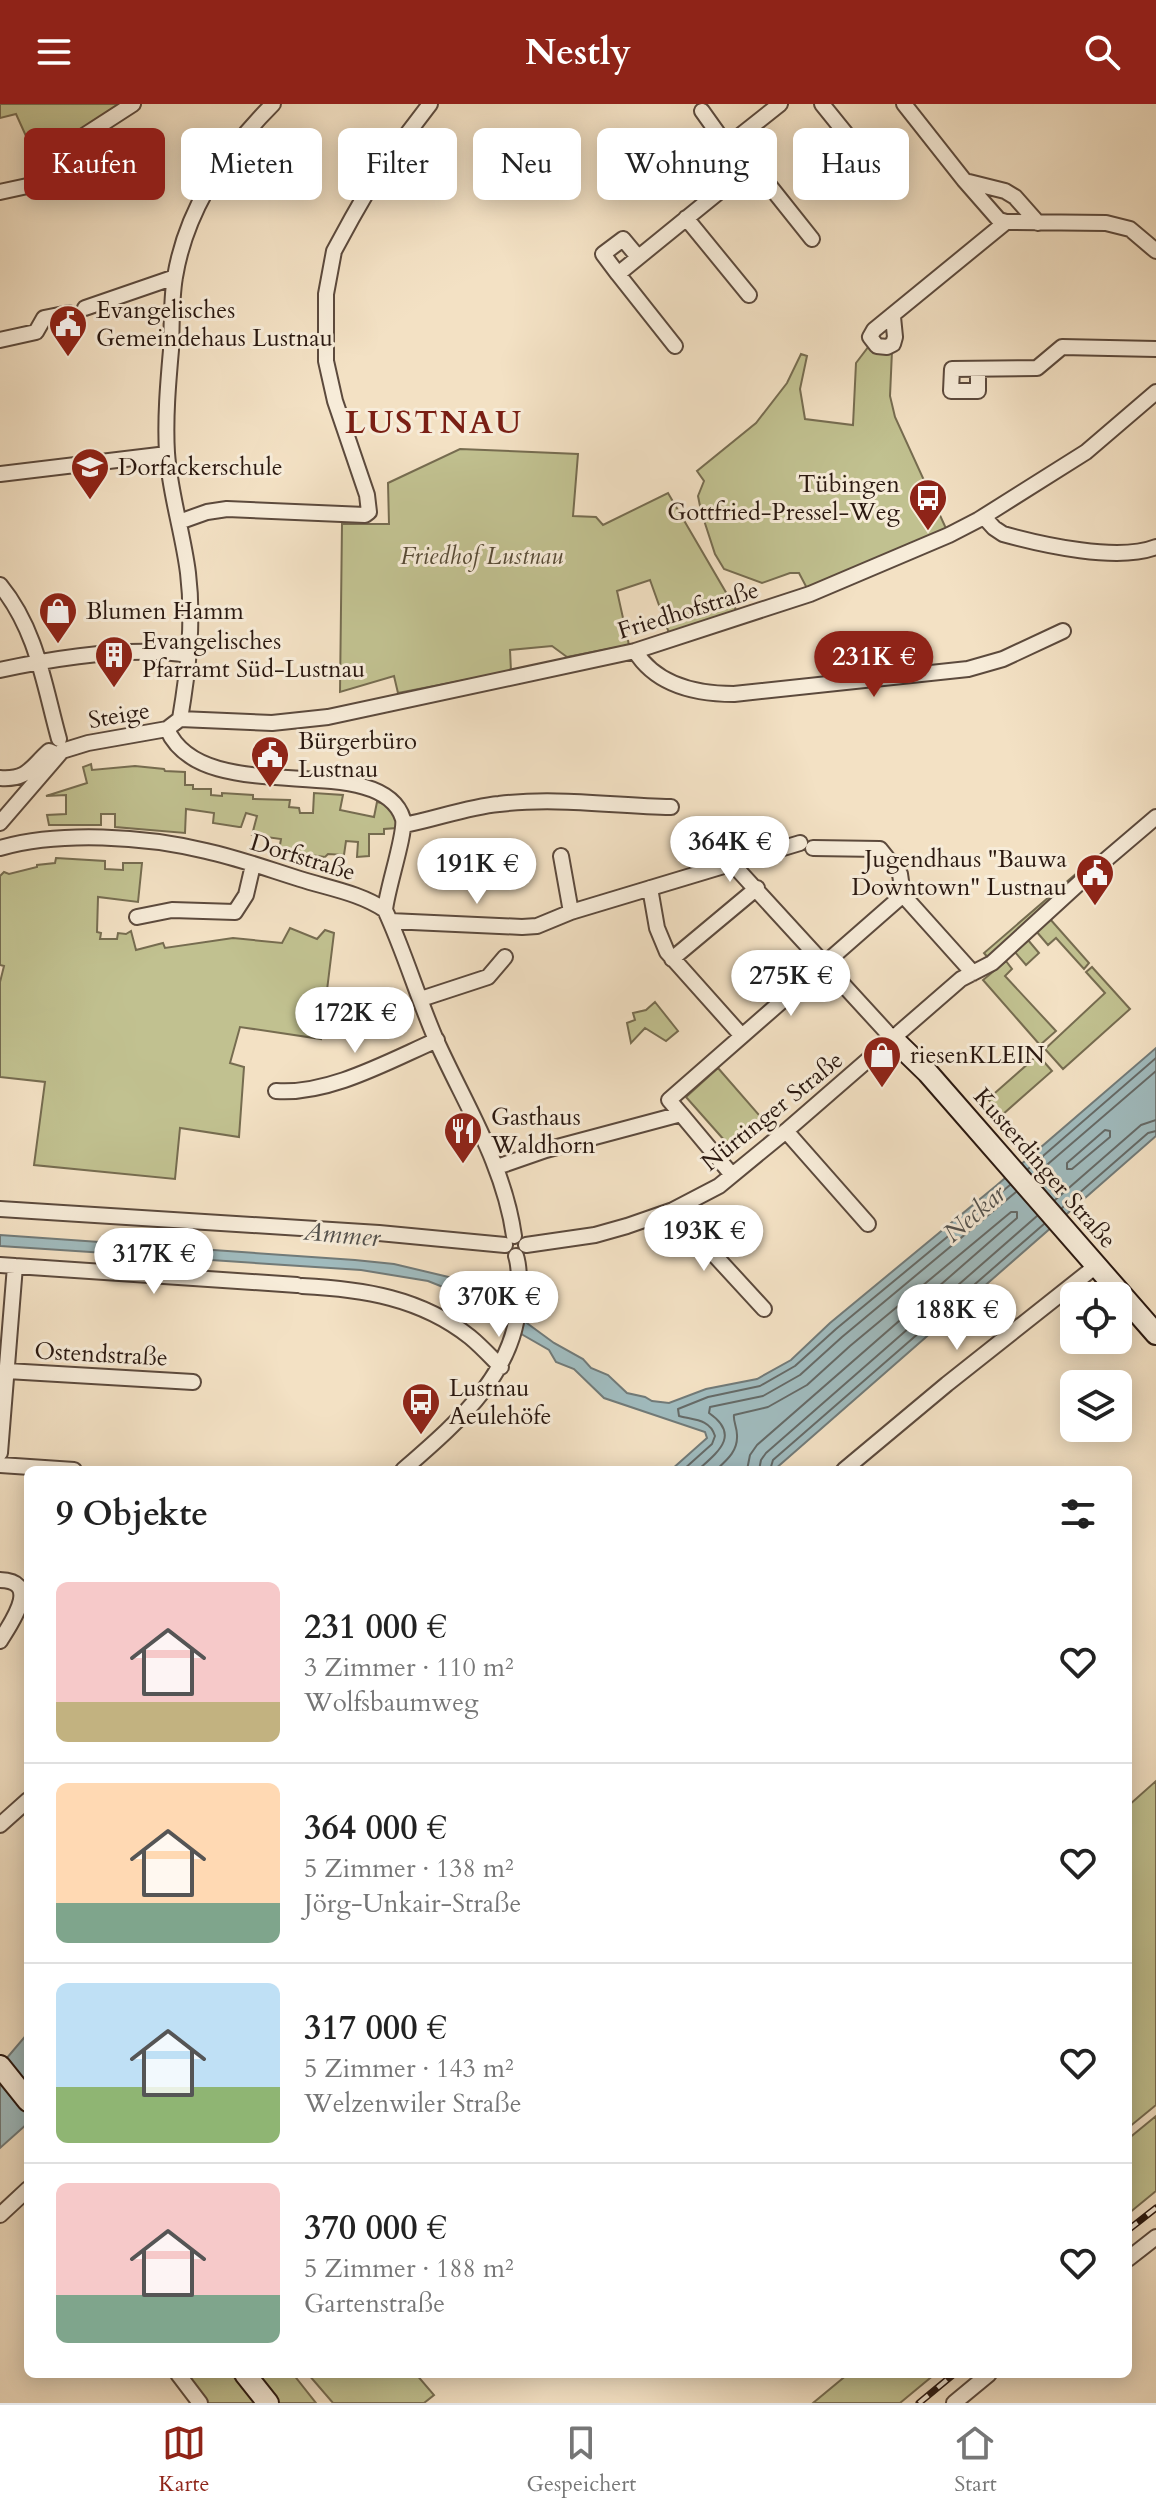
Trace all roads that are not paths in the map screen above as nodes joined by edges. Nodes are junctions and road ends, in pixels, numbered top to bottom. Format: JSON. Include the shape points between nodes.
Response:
{"nodes":[{"id":1,"x":133,"y":104,"type":"edge"},
{"id":2,"x":273,"y":104,"type":"edge"},
{"id":3,"x":430,"y":104,"type":"edge"},
{"id":4,"x":780,"y":104,"type":"edge"},
{"id":5,"x":822,"y":104,"type":"edge"},
{"id":6,"x":904,"y":104,"type":"edge"},
{"id":7,"x":702,"y":111,"type":"dead end"},
{"id":8,"x":717,"y":128,"type":"edge"},
{"id":9,"x":749,"y":128,"type":"edge"},
{"id":10,"x":841,"y":128,"type":"edge"},
{"id":11,"x":964,"y":180,"type":"junction"},
{"id":12,"x":996,"y":190,"type":"junction"},
{"id":13,"x":0,"y":192,"type":"edge"},
{"id":14,"x":777,"y":196,"type":"edge"},
{"id":15,"x":708,"y":200,"type":"edge"},
{"id":16,"x":987,"y":205,"type":"junction"},
{"id":17,"x":686,"y":218,"type":"junction"},
{"id":18,"x":1006,"y":222,"type":"junction"},
{"id":19,"x":1038,"y":223,"type":"junction"},
{"id":20,"x":812,"y":239,"type":"dead end"},
{"id":21,"x":1156,"y":251,"type":"edge"},
{"id":22,"x":638,"y":257,"type":"junction"},
{"id":23,"x":618,"y":274,"type":"junction"},
{"id":24,"x":175,"y":277,"type":"junction"},
{"id":25,"x":749,"y":295,"type":"dead end"},
{"id":26,"x":85,"y":308,"type":"dead end"},
{"id":27,"x":69,"y":313,"type":"dead end"},
{"id":28,"x":893,"y":317,"type":"dead end"},
{"id":29,"x":0,"y":340,"type":"edge"},
{"id":30,"x":675,"y":346,"type":"dead end"},
{"id":31,"x":1156,"y":349,"type":"edge"},
{"id":32,"x":978,"y":369,"type":"dead end"},
{"id":33,"x":1156,"y":392,"type":"edge"},
{"id":34,"x":167,"y":454,"type":"junction"},
{"id":35,"x":0,"y":474,"type":"edge"},
{"id":36,"x":984,"y":517,"type":"junction"},
{"id":37,"x":179,"y":522,"type":"junction"},
{"id":38,"x":1156,"y":547,"type":"edge"},
{"id":39,"x":0,"y":586,"type":"edge"},
{"id":40,"x":1063,"y":631,"type":"dead end"},
{"id":41,"x":635,"y":651,"type":"junction"},
{"id":42,"x":188,"y":655,"type":"junction"},
{"id":43,"x":40,"y":661,"type":"junction"},
{"id":44,"x":0,"y":670,"type":"edge"},
{"id":45,"x":180,"y":719,"type":"junction"},
{"id":46,"x":167,"y":729,"type":"junction"},
{"id":47,"x":59,"y":739,"type":"dead end"},
{"id":48,"x":58,"y":755,"type":"junction"},
{"id":49,"x":0,"y":778,"type":"edge"},
{"id":50,"x":671,"y":807,"type":"dead end"},
{"id":51,"x":1156,"y":817,"type":"edge"},
{"id":52,"x":0,"y":823,"type":"edge"},
{"id":53,"x":404,"y":825,"type":"junction"},
{"id":54,"x":0,"y":848,"type":"edge"},
{"id":55,"x":561,"y":856,"type":"dead end"},
{"id":56,"x":253,"y":865,"type":"junction"},
{"id":57,"x":739,"y":871,"type":"dead end"},
{"id":58,"x":650,"y":888,"type":"junction"},
{"id":59,"x":757,"y":888,"type":"junction"},
{"id":60,"x":903,"y":895,"type":"junction"},
{"id":61,"x":571,"y":912,"type":"junction"},
{"id":62,"x":388,"y":916,"type":"junction"},
{"id":63,"x":137,"y":917,"type":"dead end"},
{"id":64,"x":505,"y":957,"type":"dead end"},
{"id":65,"x":672,"y":959,"type":"junction"},
{"id":66,"x":824,"y":964,"type":"junction"},
{"id":67,"x":973,"y":973,"type":"junction"},
{"id":68,"x":421,"y":999,"type":"junction"},
{"id":69,"x":742,"y":1036,"type":"junction"},
{"id":70,"x":893,"y":1039,"type":"junction"},
{"id":71,"x":437,"y":1040,"type":"junction"},
{"id":72,"x":276,"y":1091,"type":"dead end"},
{"id":73,"x":681,"y":1114,"type":"junction"},
{"id":74,"x":786,"y":1131,"type":"junction"},
{"id":75,"x":497,"y":1167,"type":"junction"},
{"id":76,"x":732,"y":1175,"type":"junction"},
{"id":77,"x":0,"y":1209,"type":"edge"},
{"id":78,"x":673,"y":1210,"type":"junction"},
{"id":79,"x":868,"y":1224,"type":"dead end"},
{"id":80,"x":515,"y":1246,"type":"junction"},
{"id":81,"x":7,"y":1266,"type":"edge"},
{"id":82,"x":1096,"y":1266,"type":"junction"},
{"id":83,"x":764,"y":1309,"type":"dead end"},
{"id":84,"x":1156,"y":1334,"type":"edge"},
{"id":85,"x":501,"y":1367,"type":"junction"},
{"id":86,"x":7,"y":1371,"type":"junction"},
{"id":87,"x":193,"y":1382,"type":"dead end"},
{"id":88,"x":0,"y":1453,"type":"edge"},
{"id":89,"x":0,"y":1465,"type":"edge"},
{"id":90,"x":407,"y":1466,"type":"edge"},
{"id":91,"x":849,"y":1466,"type":"edge"},
{"id":92,"x":24,"y":1467,"type":"edge"},
{"id":93,"x":0,"y":1580,"type":"edge"},
{"id":94,"x":0,"y":1641,"type":"edge"},
{"id":95,"x":24,"y":1804,"type":"edge"},
{"id":96,"x":0,"y":1825,"type":"edge"},
{"id":97,"x":0,"y":2066,"type":"edge"},
{"id":98,"x":24,"y":2096,"type":"edge"},
{"id":99,"x":24,"y":2193,"type":"edge"},
{"id":100,"x":0,"y":2215,"type":"edge"},
{"id":101,"x":1156,"y":2237,"type":"edge"},
{"id":102,"x":1132,"y":2256,"type":"edge"},
{"id":103,"x":181,"y":2378,"type":"edge"},
{"id":104,"x":248,"y":2378,"type":"edge"},
{"id":105,"x":984,"y":2378,"type":"edge"},
{"id":106,"x":200,"y":2403,"type":"edge"},
{"id":107,"x":268,"y":2403,"type":"edge"},
{"id":108,"x":954,"y":2403,"type":"edge"}],
"edges":[{"from":1,"to":13,"type":"street","via":[[82,137],[45,178]]},
{"from":2,"to":24,"type":"street","via":[[221,164],[195,213]]},
{"from":3,"to":37,"type":"street","via":[[379,171],[352,218],[334,251],[326,294],[326,361],[369,512],[227,509]]},
{"from":4,"to":9,"type":"street"},
{"from":5,"to":10,"type":"street"},
{"from":6,"to":11,"type":"street"},
{"from":7,"to":8,"type":"street"},
{"from":11,"to":12,"type":"street"},
{"from":11,"to":16,"type":"street"},
{"from":12,"to":16,"type":"street","via":[[990,192]]},
{"from":12,"to":19,"type":"street","via":[[1015,197]]},
{"from":14,"to":20,"type":"street"},
{"from":15,"to":17,"type":"street"},
{"from":16,"to":18,"type":"street"},
{"from":17,"to":22,"type":"street"},
{"from":17,"to":25,"type":"street"},
{"from":18,"to":19,"type":"street"},
{"from":18,"to":28,"type":"street"},
{"from":19,"to":21,"type":"street","via":[[1106,223],[1130,229]]},
{"from":22,"to":23,"type":"street"},
{"from":22,"to":23,"type":"street","via":[[623,239],[603,254]]},
{"from":23,"to":30,"type":"street"},
{"from":24,"to":26,"type":"street"},
{"from":24,"to":34,"type":"street"},
{"from":27,"to":29,"type":"street","via":[[44,318],[36,332]]},
{"from":31,"to":32,"type":"street","via":[[1062,347],[1037,368]]},
{"from":33,"to":36,"type":"street","name":"Friedhofstraße","via":[[1086,452]]},
{"from":34,"to":35,"type":"street"},
{"from":34,"to":37,"type":"street"},
{"from":36,"to":38,"type":"street","via":[[1003,534],[1088,551],[1127,554]]},
{"from":36,"to":41,"type":"street","name":"Friedhofstraße","via":[[834,586]]},
{"from":37,"to":42,"type":"street","via":[[190,598]]},
{"from":39,"to":43,"type":"street"},
{"from":40,"to":41,"type":"street","via":[[968,669],[734,694],[677,685],[650,669]]},
{"from":41,"to":45,"type":"street","name":"Friedhofstraße","via":[[310,720]]},
{"from":42,"to":43,"type":"street"},
{"from":42,"to":45,"type":"street"},
{"from":43,"to":44,"type":"street"},
{"from":43,"to":47,"type":"street"},
{"from":45,"to":46,"type":"street"},
{"from":46,"to":48,"type":"street","name":"Steige","via":[[88,743]]},
{"from":46,"to":53,"type":"street","name":"Steige","via":[[182,750],[214,768],[375,792],[392,802]]},
{"from":48,"to":49,"type":"street","name":"Steige","via":[[49,751],[33,769]]},
{"from":48,"to":52,"type":"street"},
{"from":50,"to":53,"type":"street","via":[[522,802]]},
{"from":51,"to":67,"type":"street","name":"Nürtinger Straße","via":[[992,963]]},
{"from":53,"to":62,"type":"street","via":[[387,894]]},
{"from":54,"to":56,"type":"street","name":"Dorfstraße","via":[[45,838],[96,838],[203,850]]},
{"from":55,"to":61,"type":"street"},
{"from":56,"to":62,"type":"street","name":"Dorfstraße","via":[[369,901]]},
{"from":56,"to":63,"type":"street","via":[[246,895],[235,912],[172,910]]},
{"from":57,"to":59,"type":"street"},
{"from":58,"to":60,"type":"street","via":[[806,846],[880,849],[900,874]]},
{"from":58,"to":61,"type":"street"},
{"from":58,"to":65,"type":"street","via":[[662,942]]},
{"from":59,"to":65,"type":"street"},
{"from":59,"to":66,"type":"street"},
{"from":60,"to":66,"type":"street"},
{"from":60,"to":67,"type":"street"},
{"from":61,"to":62,"type":"street","via":[[522,927]]},
{"from":62,"to":68,"type":"street"},
{"from":64,"to":68,"type":"street","via":[[488,977]]},
{"from":65,"to":69,"type":"street"},
{"from":66,"to":69,"type":"street"},
{"from":66,"to":70,"type":"street"},
{"from":67,"to":70,"type":"street","name":"Nürtinger Straße"},
{"from":68,"to":71,"type":"street"},
{"from":69,"to":73,"type":"street","via":[[669,1100]]},
{"from":70,"to":74,"type":"street","name":"Nürtinger Straße"},
{"from":70,"to":82,"type":"street","name":"Kusterdinger Straße"},
{"from":71,"to":72,"type":"street","via":[[329,1084]]},
{"from":71,"to":75,"type":"street"},
{"from":73,"to":75,"type":"street"},
{"from":73,"to":76,"type":"street"},
{"from":74,"to":76,"type":"street","name":"Nürtinger Straße"},
{"from":74,"to":79,"type":"street"},
{"from":75,"to":80,"type":"street"},
{"from":76,"to":78,"type":"street","name":"Nürtinger Straße"},
{"from":77,"to":80,"type":"street","name":"Nürtinger Straße"},
{"from":78,"to":80,"type":"street","name":"Nürtinger Straße","via":[[603,1233]]},
{"from":78,"to":83,"type":"street"},
{"from":80,"to":85,"type":"street","via":[[517,1323]]},
{"from":81,"to":85,"type":"street","via":[[361,1290],[421,1307],[471,1337]]},
{"from":81,"to":86,"type":"street"},
{"from":82,"to":84,"type":"street","name":"Kusterdinger Straße"},
{"from":82,"to":91,"type":"street"},
{"from":85,"to":90,"type":"street","via":[[449,1429]]},
{"from":86,"to":87,"type":"street","name":"Ostendstraße"},
{"from":86,"to":88,"type":"street"},
{"from":89,"to":92,"type":"street"},
{"from":93,"to":94,"type":"street","via":[[17,1585],[21,1599]]},
{"from":95,"to":96,"type":"street"},
{"from":97,"to":98,"type":"street"},
{"from":99,"to":100,"type":"street"},
{"from":101,"to":102,"type":"street"},
{"from":103,"to":106,"type":"street"},
{"from":104,"to":107,"type":"street"},
{"from":105,"to":108,"type":"street"}]}
